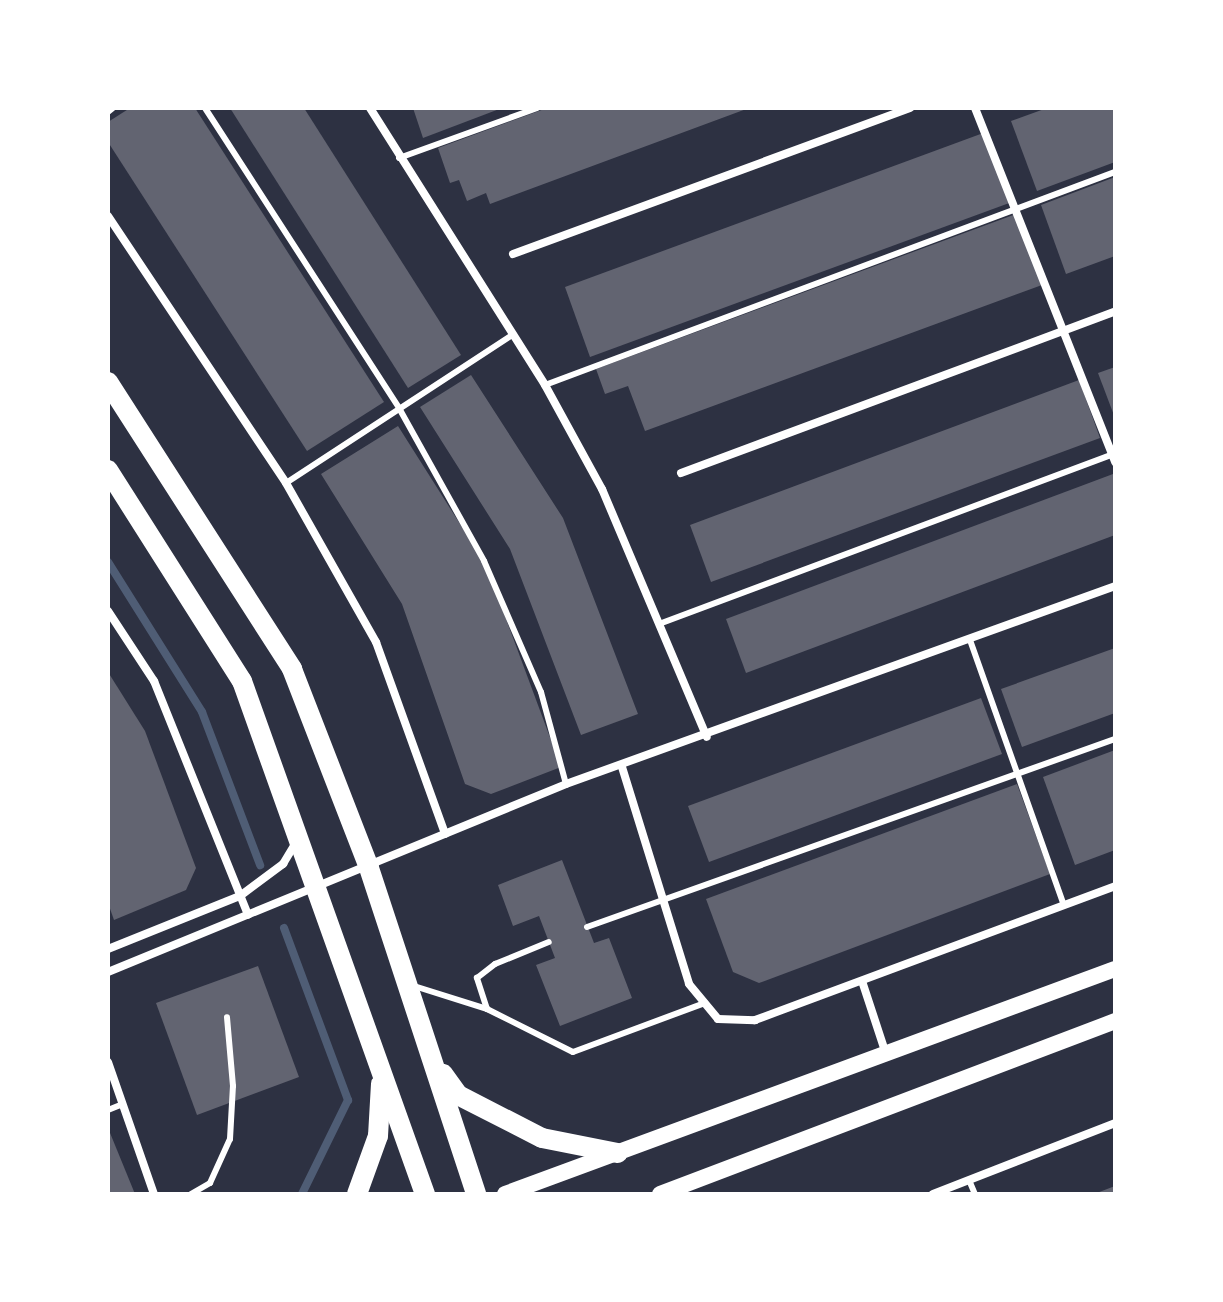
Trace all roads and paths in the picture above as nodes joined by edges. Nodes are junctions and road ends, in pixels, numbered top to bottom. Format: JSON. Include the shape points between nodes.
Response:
{"nodes":[{"id":1,"x":113,"y":108,"type":"edge"},
{"id":2,"x":205,"y":108,"type":"edge"},
{"id":3,"x":370,"y":108,"type":"edge"},
{"id":4,"x":537,"y":108,"type":"edge"},
{"id":5,"x":910,"y":108,"type":"edge"},
{"id":6,"x":975,"y":108,"type":"edge"},
{"id":7,"x":108,"y":112,"type":"edge"},
{"id":8,"x":399,"y":158,"type":"junction"},
{"id":9,"x":1115,"y":172,"type":"edge"},
{"id":10,"x":1015,"y":210,"type":"junction"},
{"id":11,"x":108,"y":216,"type":"edge"},
{"id":12,"x":513,"y":254,"type":"dead end"},
{"id":13,"x":1115,"y":312,"type":"edge"},
{"id":14,"x":1064,"y":331,"type":"junction"},
{"id":15,"x":511,"y":336,"type":"junction"},
{"id":16,"x":108,"y":382,"type":"edge"},
{"id":17,"x":545,"y":385,"type":"junction"},
{"id":18,"x":399,"y":408,"type":"junction"},
{"id":19,"x":1114,"y":457,"type":"edge"},
{"id":20,"x":108,"y":470,"type":"edge"},
{"id":21,"x":681,"y":473,"type":"dead end"},
{"id":22,"x":286,"y":483,"type":"junction"},
{"id":23,"x":1115,"y":586,"type":"edge"},
{"id":24,"x":108,"y":611,"type":"edge"},
{"id":25,"x":659,"y":624,"type":"junction"},
{"id":26,"x":970,"y":640,"type":"junction"},
{"id":27,"x":707,"y":737,"type":"junction"},
{"id":28,"x":1115,"y":739,"type":"edge"},
{"id":29,"x":622,"y":767,"type":"junction"},
{"id":30,"x":1018,"y":774,"type":"junction"},
{"id":31,"x":566,"y":784,"type":"junction"},
{"id":32,"x":445,"y":834,"type":"junction"},
{"id":33,"x":296,"y":841,"type":"junction"},
{"id":34,"x":369,"y":868,"type":"junction"},
{"id":35,"x":1115,"y":886,"type":"edge"},
{"id":36,"x":314,"y":890,"type":"junction"},
{"id":37,"x":240,"y":896,"type":"junction"},
{"id":38,"x":661,"y":902,"type":"junction"},
{"id":39,"x":1064,"y":905,"type":"junction"},
{"id":40,"x":248,"y":915,"type":"junction"},
{"id":41,"x":587,"y":927,"type":"dead end"},
{"id":42,"x":549,"y":942,"type":"dead end"},
{"id":43,"x":108,"y":949,"type":"edge"},
{"id":44,"x":1115,"y":969,"type":"edge"},
{"id":45,"x":108,"y":972,"type":"edge"},
{"id":46,"x":862,"y":981,"type":"junction"},
{"id":47,"x":407,"y":983,"type":"junction"},
{"id":48,"x":705,"y":1003,"type":"junction"},
{"id":49,"x":487,"y":1009,"type":"junction"},
{"id":50,"x":227,"y":1017,"type":"dead end"},
{"id":51,"x":1115,"y":1021,"type":"edge"},
{"id":52,"x":429,"y":1054,"type":"junction"},
{"id":53,"x":886,"y":1054,"type":"junction"},
{"id":54,"x":108,"y":1062,"type":"edge"},
{"id":55,"x":381,"y":1072,"type":"junction"},
{"id":56,"x":124,"y":1104,"type":"junction"},
{"id":57,"x":108,"y":1110,"type":"edge"},
{"id":58,"x":1115,"y":1123,"type":"edge"},
{"id":59,"x":618,"y":1153,"type":"junction"},
{"id":60,"x":969,"y":1180,"type":"junction"},
{"id":61,"x":154,"y":1194,"type":"edge"},
{"id":62,"x":191,"y":1194,"type":"edge"},
{"id":63,"x":357,"y":1194,"type":"edge"},
{"id":64,"x":425,"y":1194,"type":"edge"},
{"id":65,"x":476,"y":1194,"type":"edge"},
{"id":66,"x":505,"y":1194,"type":"edge"},
{"id":67,"x":660,"y":1194,"type":"edge"},
{"id":68,"x":933,"y":1194,"type":"edge"},
{"id":69,"x":975,"y":1194,"type":"edge"}],
"edges":[{"from":1,"to":7,"type":"lane"},
{"from":2,"to":18,"type":"lane"},
{"from":3,"to":8,"type":"street"},
{"from":4,"to":8,"type":"lane"},
{"from":5,"to":12,"type":"street"},
{"from":6,"to":10,"type":"street"},
{"from":8,"to":15,"type":"street"},
{"from":9,"to":10,"type":"lane"},
{"from":10,"to":14,"type":"street"},
{"from":10,"to":17,"type":"lane"},
{"from":11,"to":22,"type":"street"},
{"from":13,"to":14,"type":"street"},
{"from":14,"to":19,"type":"street"},
{"from":14,"to":21,"type":"street"},
{"from":15,"to":17,"type":"street"},
{"from":15,"to":18,"type":"lane"},
{"from":16,"to":34,"type":"main road","via":[[292,669]]},
{"from":17,"to":25,"type":"street","via":[[602,489]]},
{"from":18,"to":22,"type":"lane"},
{"from":18,"to":31,"type":"lane","via":[[484,561],[541,692]]},
{"from":19,"to":25,"type":"lane"},
{"from":20,"to":33,"type":"main road","via":[[242,681]]},
{"from":22,"to":32,"type":"street","via":[[376,642]]},
{"from":23,"to":26,"type":"street"},
{"from":24,"to":37,"type":"street","via":[[160,694]]},
{"from":25,"to":27,"type":"street"},
{"from":26,"to":27,"type":"street"},
{"from":26,"to":30,"type":"lane"},
{"from":27,"to":29,"type":"street"},
{"from":28,"to":30,"type":"lane"},
{"from":29,"to":31,"type":"street"},
{"from":29,"to":38,"type":"street"},
{"from":30,"to":38,"type":"lane"},
{"from":30,"to":39,"type":"lane"},
{"from":31,"to":32,"type":"street"},
{"from":32,"to":34,"type":"street"},
{"from":33,"to":36,"type":"main road"},
{"from":33,"to":37,"type":"street","via":[[283,864]]},
{"from":34,"to":36,"type":"street"},
{"from":34,"to":47,"type":"main road"},
{"from":35,"to":39,"type":"street"},
{"from":36,"to":40,"type":"street"},
{"from":36,"to":55,"type":"main road"},
{"from":37,"to":40,"type":"street"},
{"from":37,"to":43,"type":"street"},
{"from":38,"to":41,"type":"lane"},
{"from":38,"to":48,"type":"street","via":[[689,984]]},
{"from":39,"to":46,"type":"street"},
{"from":40,"to":45,"type":"street"},
{"from":42,"to":49,"type":"lane","via":[[495,964],[477,978]]},
{"from":44,"to":53,"type":"main road"},
{"from":46,"to":48,"type":"street","via":[[755,1020],[718,1019]]},
{"from":46,"to":53,"type":"street"},
{"from":47,"to":49,"type":"lane"},
{"from":47,"to":52,"type":"main road"},
{"from":48,"to":49,"type":"lane","via":[[573,1052]]},
{"from":50,"to":62,"type":"lane","via":[[233,1086],[230,1139],[210,1183]]},
{"from":51,"to":67,"type":"main road"},
{"from":52,"to":59,"type":"main road","via":[[458,1095],[491,1115],[569,1147]]},
{"from":52,"to":65,"type":"main road"},
{"from":53,"to":59,"type":"main road"},
{"from":54,"to":56,"type":"street"},
{"from":55,"to":63,"type":"main road","via":[[378,1136]]},
{"from":55,"to":64,"type":"main road"},
{"from":56,"to":57,"type":"lane"},
{"from":56,"to":61,"type":"street"},
{"from":58,"to":60,"type":"street"},
{"from":59,"to":66,"type":"main road"},
{"from":60,"to":68,"type":"street"},
{"from":60,"to":69,"type":"lane"}]}
